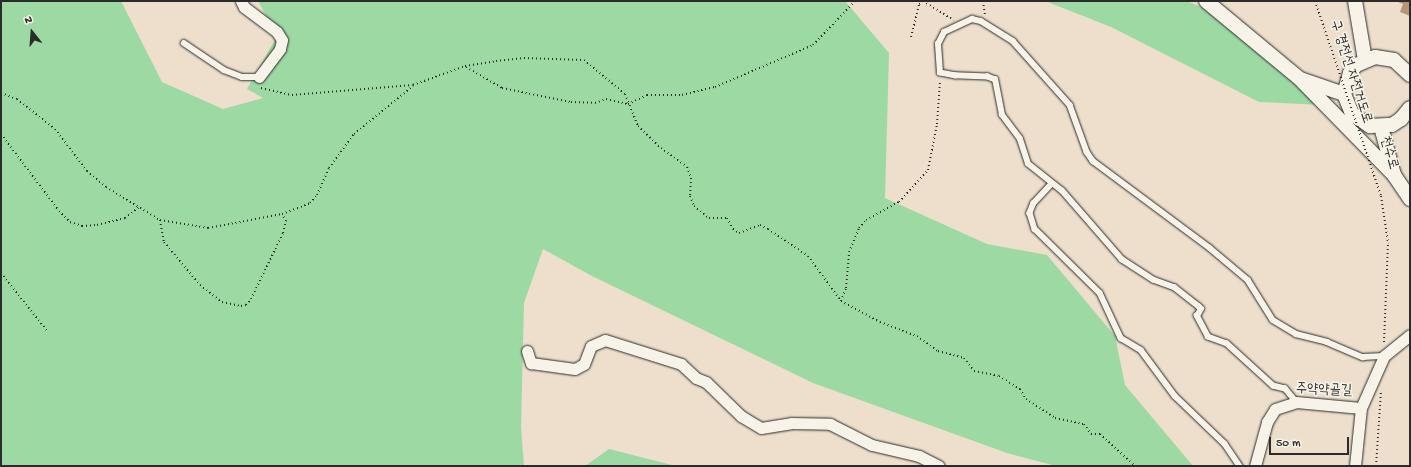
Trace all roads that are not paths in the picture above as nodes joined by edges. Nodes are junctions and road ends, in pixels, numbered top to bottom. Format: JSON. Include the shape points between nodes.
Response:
{"nodes":[{"id":1,"x":241,"y":1,"type":"edge"},
{"id":2,"x":1206,"y":1,"type":"edge"},
{"id":3,"x":1355,"y":1,"type":"edge"},
{"id":4,"x":184,"y":43,"type":"dead end"},
{"id":5,"x":1365,"y":60,"type":"junction"},
{"id":6,"x":1410,"y":75,"type":"edge"},
{"id":7,"x":259,"y":77,"type":"joint"},
{"id":8,"x":1300,"y":79,"type":"junction"},
{"id":9,"x":1344,"y":94,"type":"junction"},
{"id":10,"x":1410,"y":108,"type":"edge"},
{"id":11,"x":1381,"y":127,"type":"junction"},
{"id":12,"x":1394,"y":175,"type":"junction"},
{"id":13,"x":1052,"y":184,"type":"junction"},
{"id":14,"x":1410,"y":199,"type":"edge"},
{"id":15,"x":1410,"y":335,"type":"edge"},
{"id":16,"x":528,"y":351,"type":"dead end"},
{"id":17,"x":1384,"y":356,"type":"junction"},
{"id":18,"x":1296,"y":402,"type":"junction"},
{"id":19,"x":1361,"y":408,"type":"junction"},
{"id":20,"x":939,"y":466,"type":"edge"},
{"id":21,"x":1240,"y":466,"type":"edge"},
{"id":22,"x":1255,"y":466,"type":"edge"},
{"id":23,"x":1355,"y":466,"type":"edge"}],
"edges":[{"from":1,"to":7,"type":"street","via":[[244,7],[277,32],[282,40],[280,49]]},
{"from":2,"to":8,"type":"street"},
{"from":3,"to":5,"type":"street"},
{"from":4,"to":7,"type":"lane","via":[[224,70],[242,77]]},
{"from":5,"to":6,"type":"street","via":[[1385,57],[1394,60]]},
{"from":5,"to":9,"type":"street","via":[[1350,72]]},
{"from":8,"to":9,"type":"street"},
{"from":8,"to":12,"type":"street"},
{"from":9,"to":11,"type":"street","via":[[1349,109],[1360,121]]},
{"from":10,"to":11,"type":"street","via":[[1401,119]]},
{"from":11,"to":12,"type":"street","name":"천수로"},
{"from":12,"to":14,"type":"street","name":"천수로"},
{"from":13,"to":17,"type":"lane","via":[[1028,164],[1020,139],[1002,115],[995,80],[988,77],[940,73],[938,44],[944,32],[972,19],[981,21],[1013,41],[1070,105],[1087,152],[1093,161],[1210,248],[1248,280],[1273,320],[1300,335],[1327,342],[1362,357]]},
{"from":13,"to":18,"type":"lane","via":[[1062,191],[1122,260],[1153,280],[1183,293],[1201,309],[1197,316],[1208,337],[1227,344],[1273,386],[1286,389]]},
{"from":13,"to":21,"type":"lane","via":[[1034,203],[1030,213],[1035,229],[1100,293],[1121,338],[1141,350],[1175,396],[1225,444]]},
{"from":15,"to":17,"type":"street","name":"주약약골길"},
{"from":16,"to":20,"type":"street","via":[[531,364],[575,369],[584,364],[591,346],[605,340],[681,364],[696,378],[706,382],[741,416],[761,428],[791,424],[830,424],[872,445],[919,456]]},
{"from":17,"to":19,"type":"street","name":"주약약골길"},
{"from":18,"to":19,"type":"street","name":"주약약골길"},
{"from":18,"to":22,"type":"street","name":"주약약골길","via":[[1275,409],[1267,422]]},
{"from":19,"to":23,"type":"street","name":"주약약골길"}]}
